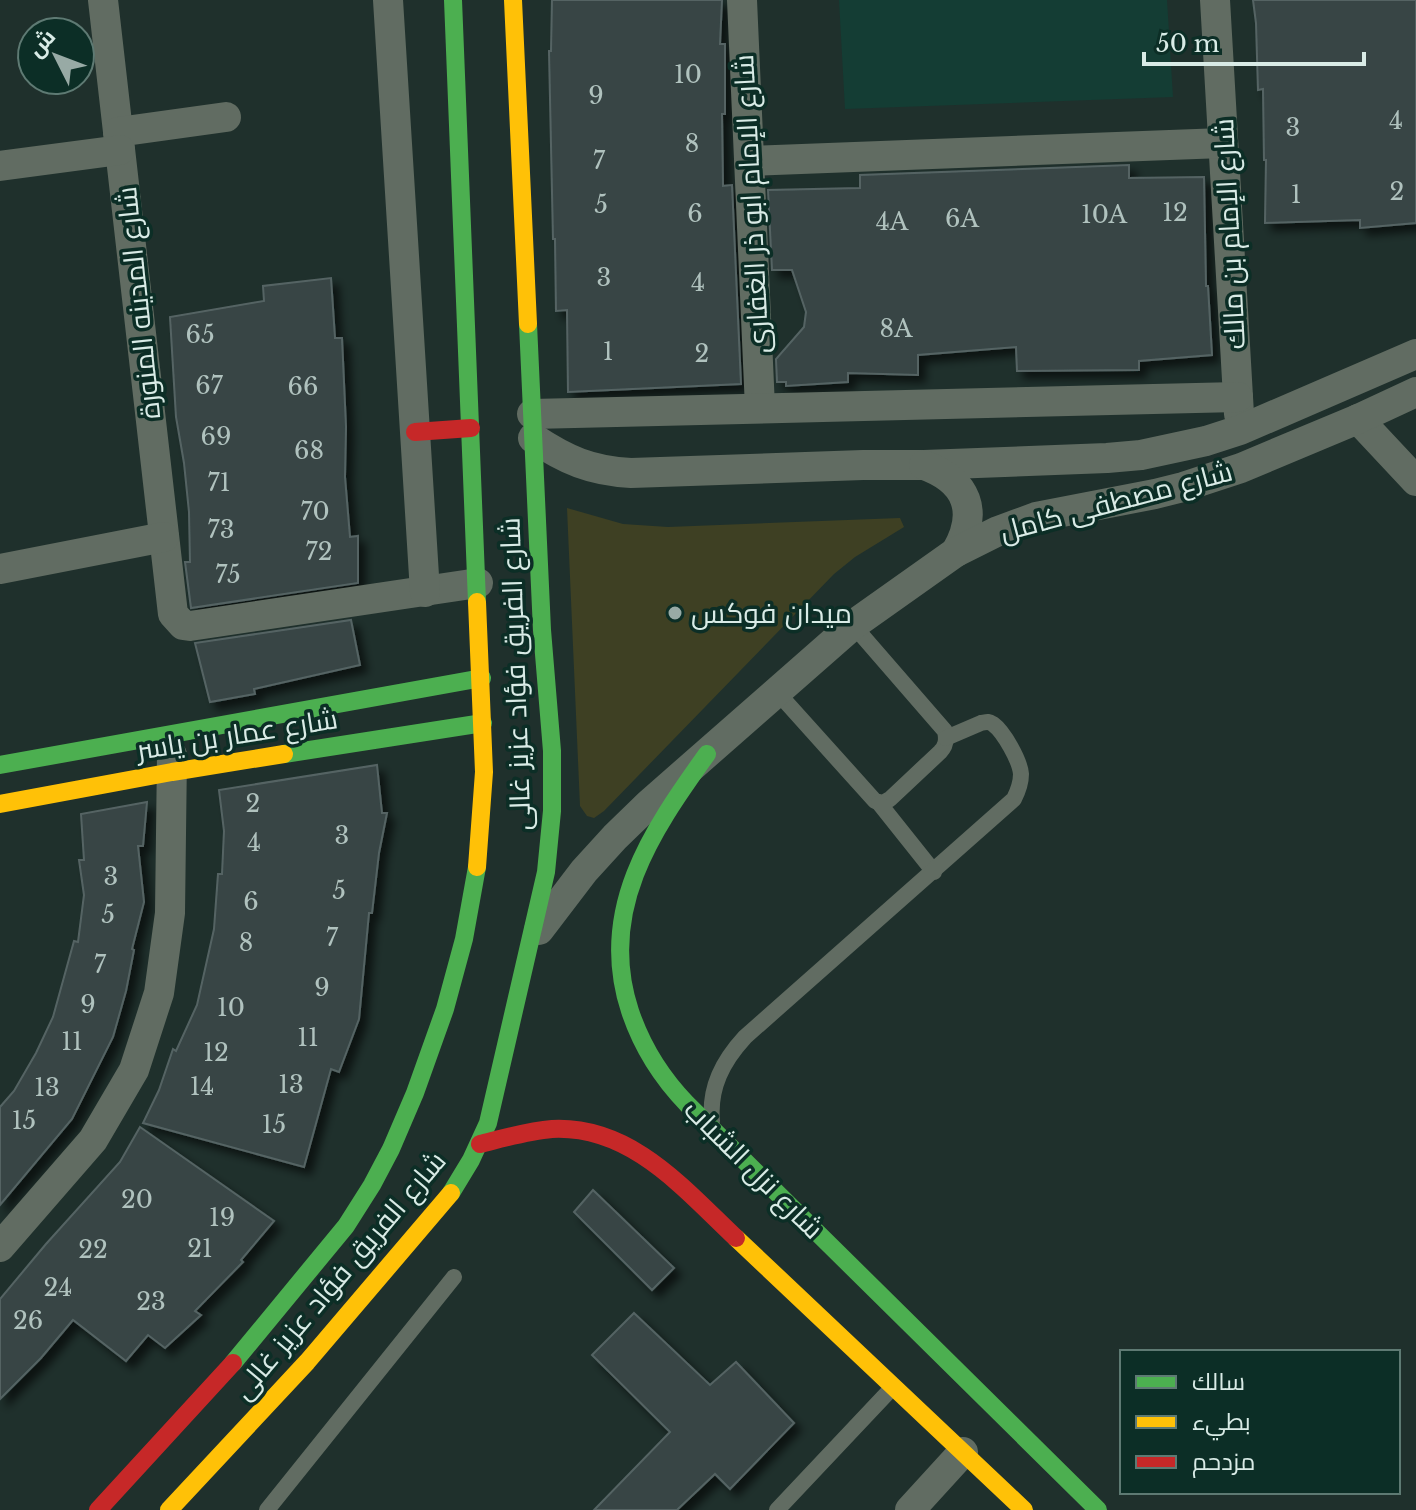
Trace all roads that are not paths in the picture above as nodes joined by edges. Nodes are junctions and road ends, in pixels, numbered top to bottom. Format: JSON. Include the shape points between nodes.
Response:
{"nodes":[{"id":1,"x":103,"y":0,"type":"edge"},
{"id":2,"x":388,"y":0,"type":"edge"},
{"id":3,"x":453,"y":0,"type":"edge"},
{"id":4,"x":513,"y":0,"type":"edge"},
{"id":5,"x":742,"y":0,"type":"edge"},
{"id":6,"x":1215,"y":0,"type":"edge"},
{"id":7,"x":226,"y":117,"type":"dead end"},
{"id":8,"x":119,"y":141,"type":"junction"},
{"id":9,"x":1223,"y":143,"type":"junction"},
{"id":10,"x":749,"y":161,"type":"junction"},
{"id":11,"x":0,"y":166,"type":"edge"},
{"id":12,"x":1416,"y":354,"type":"edge"},
{"id":13,"x":1416,"y":392,"type":"edge"},
{"id":14,"x":1238,"y":397,"type":"junction"},
{"id":15,"x":760,"y":408,"type":"junction"},
{"id":16,"x":1358,"y":419,"type":"junction"},
{"id":17,"x":532,"y":426,"type":"junction"},
{"id":18,"x":471,"y":428,"type":"junction"},
{"id":19,"x":1240,"y":430,"type":"junction"},
{"id":20,"x":415,"y":432,"type":"junction"},
{"id":21,"x":924,"y":465,"type":"junction"},
{"id":22,"x":1241,"y":468,"type":"junction"},
{"id":23,"x":1416,"y":481,"type":"edge"},
{"id":24,"x":164,"y":537,"type":"junction"},
{"id":25,"x":956,"y":552,"type":"junction"},
{"id":26,"x":0,"y":569,"type":"edge"},
{"id":27,"x":478,"y":583,"type":"junction"},
{"id":28,"x":425,"y":592,"type":"junction"},
{"id":29,"x":853,"y":625,"type":"junction"},
{"id":30,"x":482,"y":678,"type":"junction"},
{"id":31,"x":777,"y":692,"type":"junction"},
{"id":32,"x":483,"y":723,"type":"junction"},
{"id":33,"x":172,"y":733,"type":"junction"},
{"id":34,"x":946,"y":738,"type":"junction"},
{"id":35,"x":707,"y":754,"type":"junction"},
{"id":36,"x":0,"y":765,"type":"edge"},
{"id":37,"x":172,"y":772,"type":"junction"},
{"id":38,"x":879,"y":803,"type":"junction"},
{"id":39,"x":0,"y":804,"type":"edge"},
{"id":40,"x":934,"y":872,"type":"junction"},
{"id":41,"x":528,"y":944,"type":"junction"},
{"id":42,"x":713,"y":1130,"type":"junction"},
{"id":43,"x":480,"y":1144,"type":"junction"},
{"id":44,"x":0,"y":1247,"type":"edge"},
{"id":45,"x":454,"y":1277,"type":"dead end"},
{"id":46,"x":268,"y":1322,"type":"junction"},
{"id":47,"x":271,"y":1343,"type":"dead end"},
{"id":48,"x":286,"y":1358,"type":"dead end"},
{"id":49,"x":307,"y":1362,"type":"junction"},
{"id":50,"x":899,"y":1381,"type":"junction"},
{"id":51,"x":153,"y":1449,"type":"junction"},
{"id":52,"x":963,"y":1452,"type":"junction"},
{"id":53,"x":185,"y":1493,"type":"junction"},
{"id":54,"x":98,"y":1510,"type":"edge"},
{"id":55,"x":169,"y":1510,"type":"edge"},
{"id":56,"x":267,"y":1510,"type":"edge"},
{"id":57,"x":777,"y":1510,"type":"edge"},
{"id":58,"x":910,"y":1510,"type":"edge"},
{"id":59,"x":1024,"y":1510,"type":"edge"},
{"id":60,"x":1098,"y":1510,"type":"edge"}],
"edges":[{"from":1,"to":8,"type":"street","name":"شارع المدينه المنورة"},
{"from":2,"to":20,"type":"street"},
{"from":3,"to":18,"type":"street","name":"شارع الفريق فؤاد عزيز غالى"},
{"from":4,"to":17,"type":"street","name":"شارع الفريق فؤاد عزيز غالى"},
{"from":5,"to":10,"type":"street","name":"شارع الإمام ابو ذر الغفارى"},
{"from":6,"to":9,"type":"street","name":"شارع الإمام بن مالك"},
{"from":7,"to":8,"type":"street"},
{"from":8,"to":11,"type":"street"},
{"from":8,"to":24,"type":"street","name":"شارع المدينه المنورة"},
{"from":9,"to":10,"type":"street"},
{"from":9,"to":14,"type":"street","name":"شارع الإمام بن مالك"},
{"from":10,"to":15,"type":"street","name":"شارع الإمام ابو ذر الغفارى"},
{"from":12,"to":19,"type":"street","name":"شارع مصطفى كامل"},
{"from":13,"to":16,"type":"street","name":"شارع مصطفى كامل"},
{"from":14,"to":15,"type":"street"},
{"from":14,"to":19,"type":"street","name":"شارع الإمام بن مالك"},
{"from":15,"to":17,"type":"street"},
{"from":16,"to":22,"type":"street","name":"شارع مصطفى كامل"},
{"from":16,"to":23,"type":"street"},
{"from":17,"to":21,"type":"street","name":"شارع مصطفى كامل","via":[[570,461],[610,472]]},
{"from":17,"to":41,"type":"street","name":"شارع الفريق فؤاد عزيز غالى","via":[[553,791],[546,872]]},
{"from":18,"to":20,"type":"street"},
{"from":18,"to":27,"type":"street","name":"شارع الفريق فؤاد عزيز غالى"},
{"from":19,"to":21,"type":"street","name":"شارع مصطفى كامل","via":[[1141,455]]},
{"from":19,"to":22,"type":"street","name":"شارع الإمام بن مالك"},
{"from":20,"to":28,"type":"street"},
{"from":21,"to":25,"type":"street","via":[[942,471],[965,499],[965,536]]},
{"from":22,"to":25,"type":"street","name":"شارع مصطفى كامل","via":[[1155,494],[1036,517]]},
{"from":24,"to":26,"type":"street"},
{"from":24,"to":28,"type":"street","name":"شارع المدينه المنورة","via":[[173,614],[183,625]]},
{"from":25,"to":29,"type":"street","name":"شارع مصطفى كامل"},
{"from":27,"to":28,"type":"street"},
{"from":27,"to":30,"type":"street","name":"شارع الفريق فؤاد عزيز غالى"},
{"from":29,"to":31,"type":"street","name":"شارع مصطفى كامل"},
{"from":29,"to":34,"type":"lane"},
{"from":30,"to":32,"type":"street","name":"شارع الفريق فؤاد عزيز غالى"},
{"from":30,"to":33,"type":"street","name":"شارع عمار بن ياسر"},
{"from":31,"to":35,"type":"street","name":"شارع مصطفى كامل"},
{"from":31,"to":38,"type":"lane"},
{"from":32,"to":37,"type":"street","name":"شارع عمار بن ياسر"},
{"from":32,"to":46,"type":"street","name":"شارع الفريق فؤاد عزيز غالى","via":[[477,869],[442,1020],[385,1163],[332,1246]]},
{"from":33,"to":36,"type":"street","name":"شارع عمار بن ياسر"},
{"from":33,"to":37,"type":"street"},
{"from":34,"to":38,"type":"lane","via":[[940,752]]},
{"from":34,"to":40,"type":"lane","via":[[991,723],[1016,754],[1021,776],[1014,799]]},
{"from":35,"to":41,"type":"street","name":"شارع مصطفى كامل","via":[[615,837]]},
{"from":35,"to":42,"type":"street","name":"شارع نزل الشباب","via":[[640,861],[621,920],[620,948],[627,1003],[649,1055],[664,1079]]},
{"from":37,"to":39,"type":"street","name":"شارع عمار بن ياسر"},
{"from":37,"to":44,"type":"street","via":[[170,913],[159,993],[134,1070],[93,1140]]},
{"from":38,"to":40,"type":"lane"},
{"from":40,"to":42,"type":"lane","via":[[733,1050],[715,1082]]},
{"from":41,"to":43,"type":"street","name":"شارع الفريق فؤاد عزيز غالى"},
{"from":42,"to":60,"type":"street","name":"شارع نزل الشباب","via":[[927,1351]]},
{"from":43,"to":49,"type":"street","name":"شارع الفريق فؤاد عزيز غالى","via":[[451,1194]]},
{"from":43,"to":50,"type":"street","via":[[549,1128],[607,1136],[634,1149]]},
{"from":45,"to":56,"type":"lane"},
{"from":46,"to":47,"type":"street"},
{"from":46,"to":51,"type":"street","name":"شارع الفريق فؤاد عزيز غالى"},
{"from":48,"to":49,"type":"street"},
{"from":49,"to":53,"type":"street","name":"شارع الفريق فؤاد عزيز غالى"},
{"from":50,"to":52,"type":"street"},
{"from":50,"to":57,"type":"lane"},
{"from":51,"to":53,"type":"street","via":[[178,1460],[186,1474]]},
{"from":51,"to":54,"type":"street","name":"شارع الفريق فؤاد عزيز غالى"},
{"from":52,"to":58,"type":"street"},
{"from":52,"to":59,"type":"street"},
{"from":53,"to":55,"type":"street","name":"شارع الفريق فؤاد عزيز غالى"}]}
